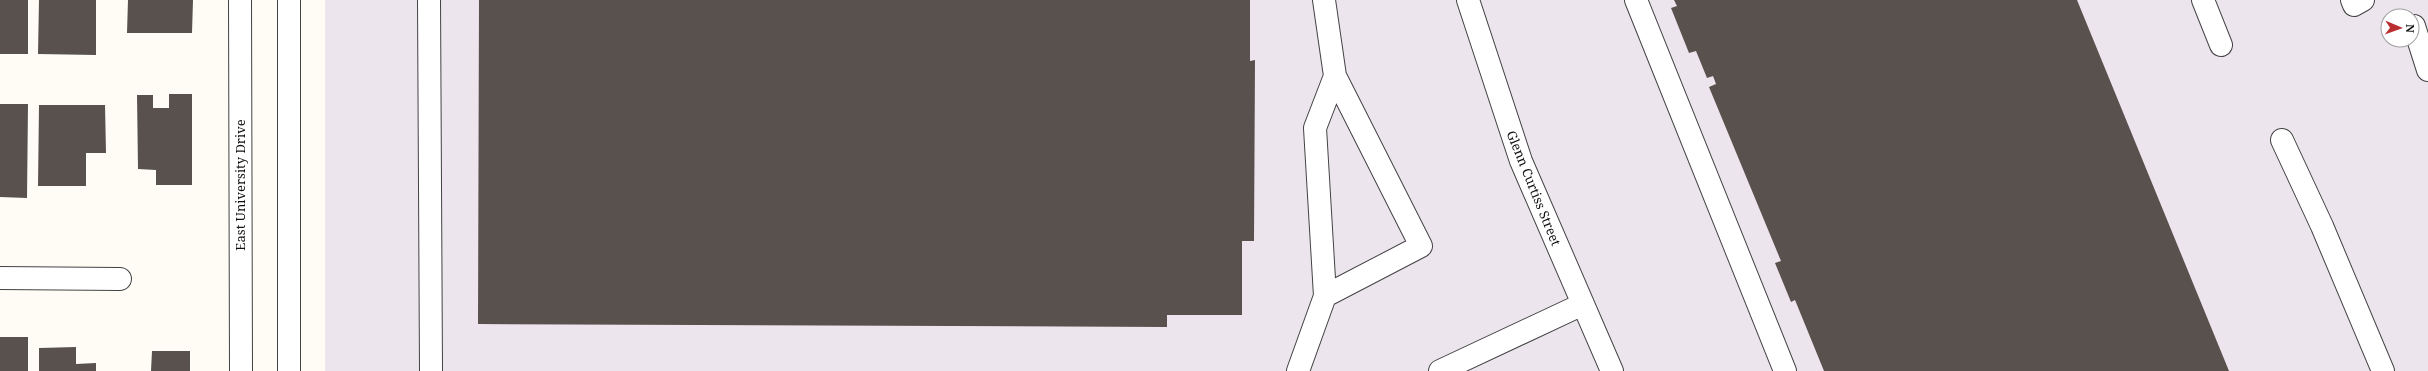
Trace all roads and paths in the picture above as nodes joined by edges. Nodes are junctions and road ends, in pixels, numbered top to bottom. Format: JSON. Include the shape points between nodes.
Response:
{"nodes":[{"id":1,"x":240,"y":0,"type":"edge"},
{"id":2,"x":289,"y":0,"type":"edge"},
{"id":3,"x":429,"y":0,"type":"edge"},
{"id":4,"x":1324,"y":0,"type":"edge"},
{"id":5,"x":1468,"y":0,"type":"edge"},
{"id":6,"x":1636,"y":0,"type":"edge"},
{"id":7,"x":2203,"y":0,"type":"edge"},
{"id":8,"x":2352,"y":0,"type":"edge"},
{"id":9,"x":2363,"y":0,"type":"edge"},
{"id":10,"x":2221,"y":44,"type":"dead end"},
{"id":11,"x":2420,"y":45,"type":"edge"},
{"id":12,"x":2428,"y":70,"type":"edge"},
{"id":13,"x":1335,"y":76,"type":"junction"},
{"id":14,"x":2282,"y":140,"type":"dead end"},
{"id":15,"x":0,"y":278,"type":"edge"},
{"id":16,"x":120,"y":279,"type":"dead end"},
{"id":17,"x":1325,"y":296,"type":"junction"},
{"id":18,"x":1583,"y":304,"type":"junction"},
{"id":19,"x":241,"y":371,"type":"edge"},
{"id":20,"x":289,"y":371,"type":"edge"},
{"id":21,"x":431,"y":371,"type":"edge"},
{"id":22,"x":1298,"y":371,"type":"edge"},
{"id":23,"x":1440,"y":371,"type":"edge"},
{"id":24,"x":1612,"y":371,"type":"edge"},
{"id":25,"x":1785,"y":371,"type":"edge"},
{"id":26,"x":2383,"y":371,"type":"edge"}],
"edges":[{"from":1,"to":19,"type":"street","name":"East University Drive"},
{"from":2,"to":20,"type":"street"},
{"from":3,"to":21,"type":"street"},
{"from":4,"to":13,"type":"street"},
{"from":5,"to":18,"type":"street","name":"Glenn Curtiss Street","via":[[1521,161]]},
{"from":6,"to":25,"type":"street"},
{"from":7,"to":10,"type":"street"},
{"from":8,"to":9,"type":"street","via":[[2354,5]]},
{"from":11,"to":12,"type":"street"},
{"from":13,"to":17,"type":"street","via":[[1314,128]]},
{"from":13,"to":17,"type":"street","via":[[1420,246]]},
{"from":14,"to":26,"type":"street","via":[[2322,226]]},
{"from":15,"to":16,"type":"street"},
{"from":17,"to":22,"type":"street"},
{"from":18,"to":23,"type":"street"},
{"from":18,"to":24,"type":"street","name":"Glenn Curtiss Street"}]}
